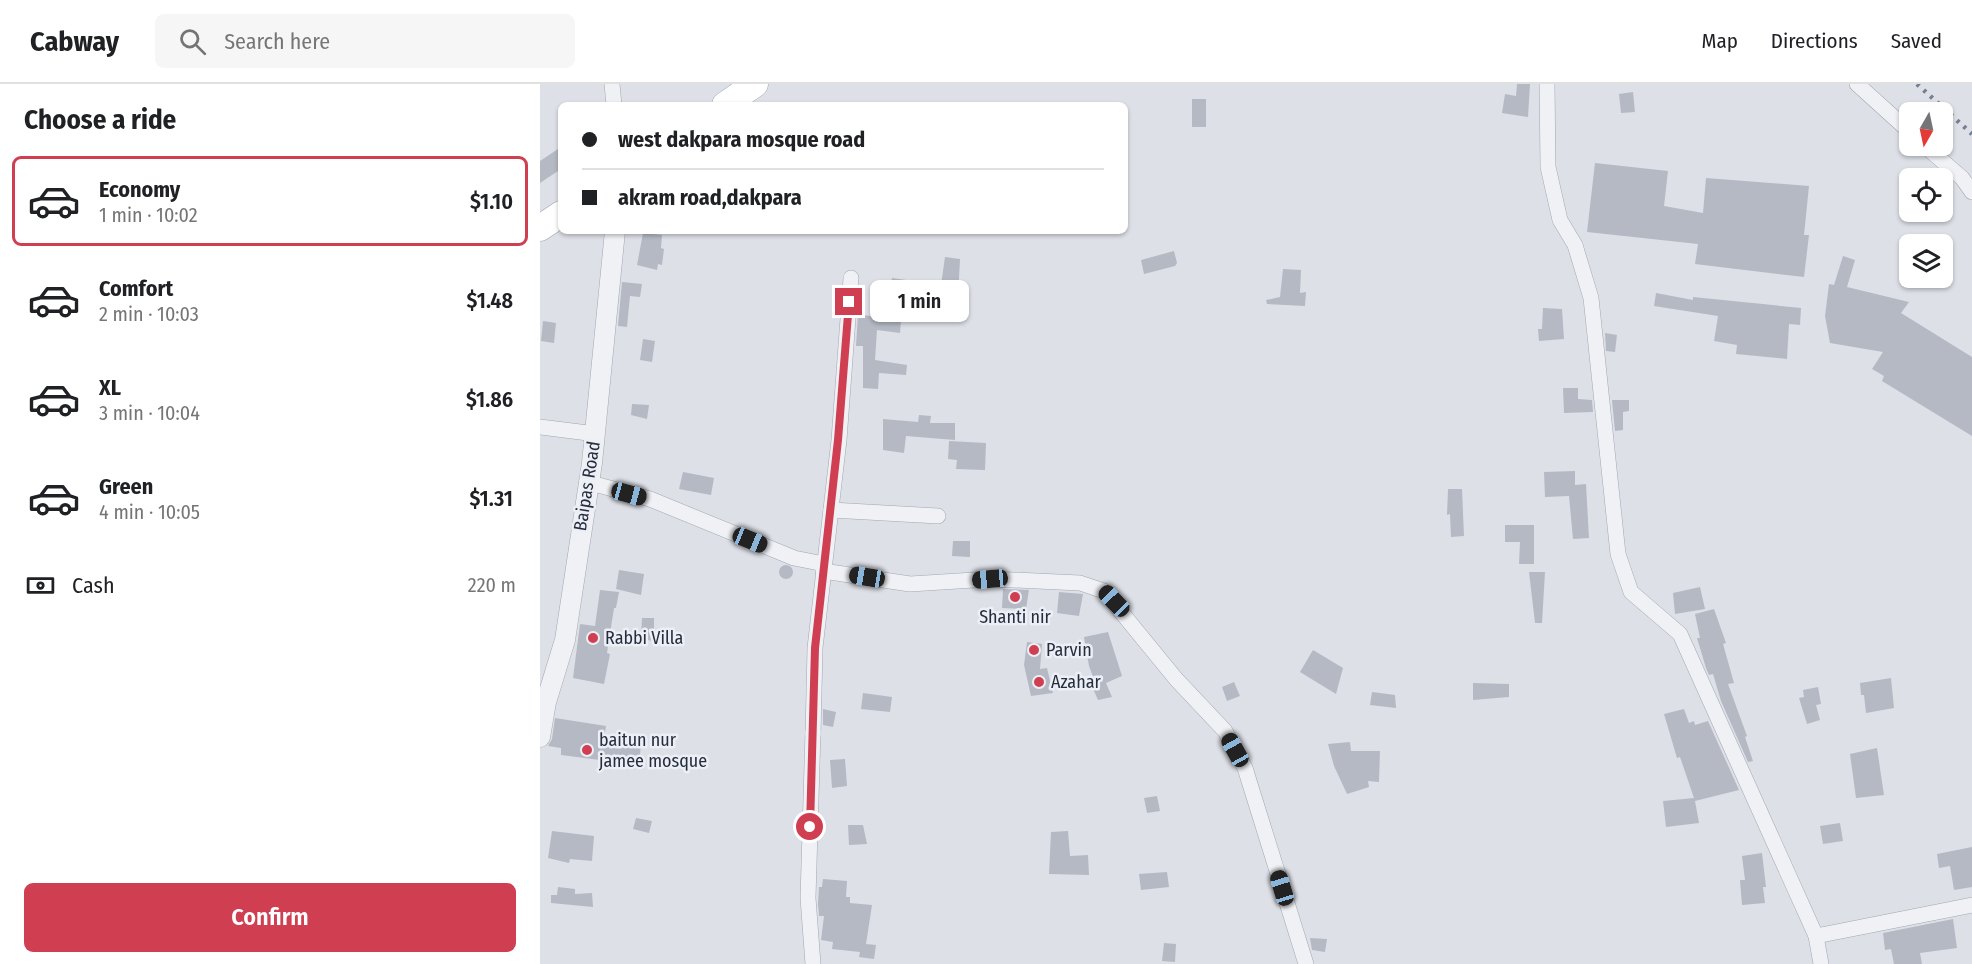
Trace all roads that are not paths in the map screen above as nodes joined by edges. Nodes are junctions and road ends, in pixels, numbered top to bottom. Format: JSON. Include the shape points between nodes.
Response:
{"nodes":[{"id":1,"x":612,"y":84,"type":"edge"},
{"id":2,"x":755,"y":84,"type":"edge"},
{"id":3,"x":1547,"y":84,"type":"edge"},
{"id":4,"x":1857,"y":84,"type":"edge"},
{"id":5,"x":614,"y":102,"type":"edge"},
{"id":6,"x":729,"y":102,"type":"edge"},
{"id":7,"x":1899,"y":122,"type":"edge"},
{"id":8,"x":1936,"y":156,"type":"edge"},
{"id":9,"x":1972,"y":192,"type":"edge"},
{"id":10,"x":558,"y":216,"type":"edge"},
{"id":11,"x":540,"y":228,"type":"edge"},
{"id":12,"x":615,"y":234,"type":"edge"},
{"id":13,"x":851,"y":278,"type":"dead end"},
{"id":14,"x":540,"y":427,"type":"edge"},
{"id":15,"x":596,"y":434,"type":"junction"},
{"id":16,"x":587,"y":482,"type":"junction"},
{"id":17,"x":831,"y":510,"type":"junction"},
{"id":18,"x":938,"y":516,"type":"dead end"},
{"id":19,"x":824,"y":567,"type":"junction"},
{"id":20,"x":540,"y":737,"type":"edge"},
{"id":21,"x":1972,"y":905,"type":"edge"},
{"id":22,"x":1816,"y":936,"type":"junction"},
{"id":23,"x":813,"y":964,"type":"edge"},
{"id":24,"x":1306,"y":964,"type":"edge"},
{"id":25,"x":1821,"y":964,"type":"edge"}],
"edges":[{"from":1,"to":5,"type":"street"},
{"from":2,"to":6,"type":"main road"},
{"from":3,"to":22,"type":"street","via":[[1548,167],[1560,220],[1575,245],[1591,298],[1618,554],[1630,592],[1680,634]]},
{"from":4,"to":7,"type":"street"},
{"from":8,"to":9,"type":"street"},
{"from":10,"to":11,"type":"main road"},
{"from":12,"to":15,"type":"street","name":"Baipas Road"},
{"from":13,"to":17,"type":"street"},
{"from":14,"to":15,"type":"street"},
{"from":15,"to":16,"type":"street","name":"Baipas Road"},
{"from":16,"to":19,"type":"street","via":[[650,499]]},
{"from":16,"to":20,"type":"street","name":"Baipas Road","via":[[565,640]]},
{"from":17,"to":18,"type":"street"},
{"from":17,"to":19,"type":"street"},
{"from":19,"to":23,"type":"street","via":[[815,654],[808,898]]},
{"from":19,"to":24,"type":"street","via":[[910,584],[990,579],[1088,585],[1104,591],[1176,679],[1225,731],[1245,768]]},
{"from":21,"to":22,"type":"street"},
{"from":22,"to":25,"type":"street"}]}
